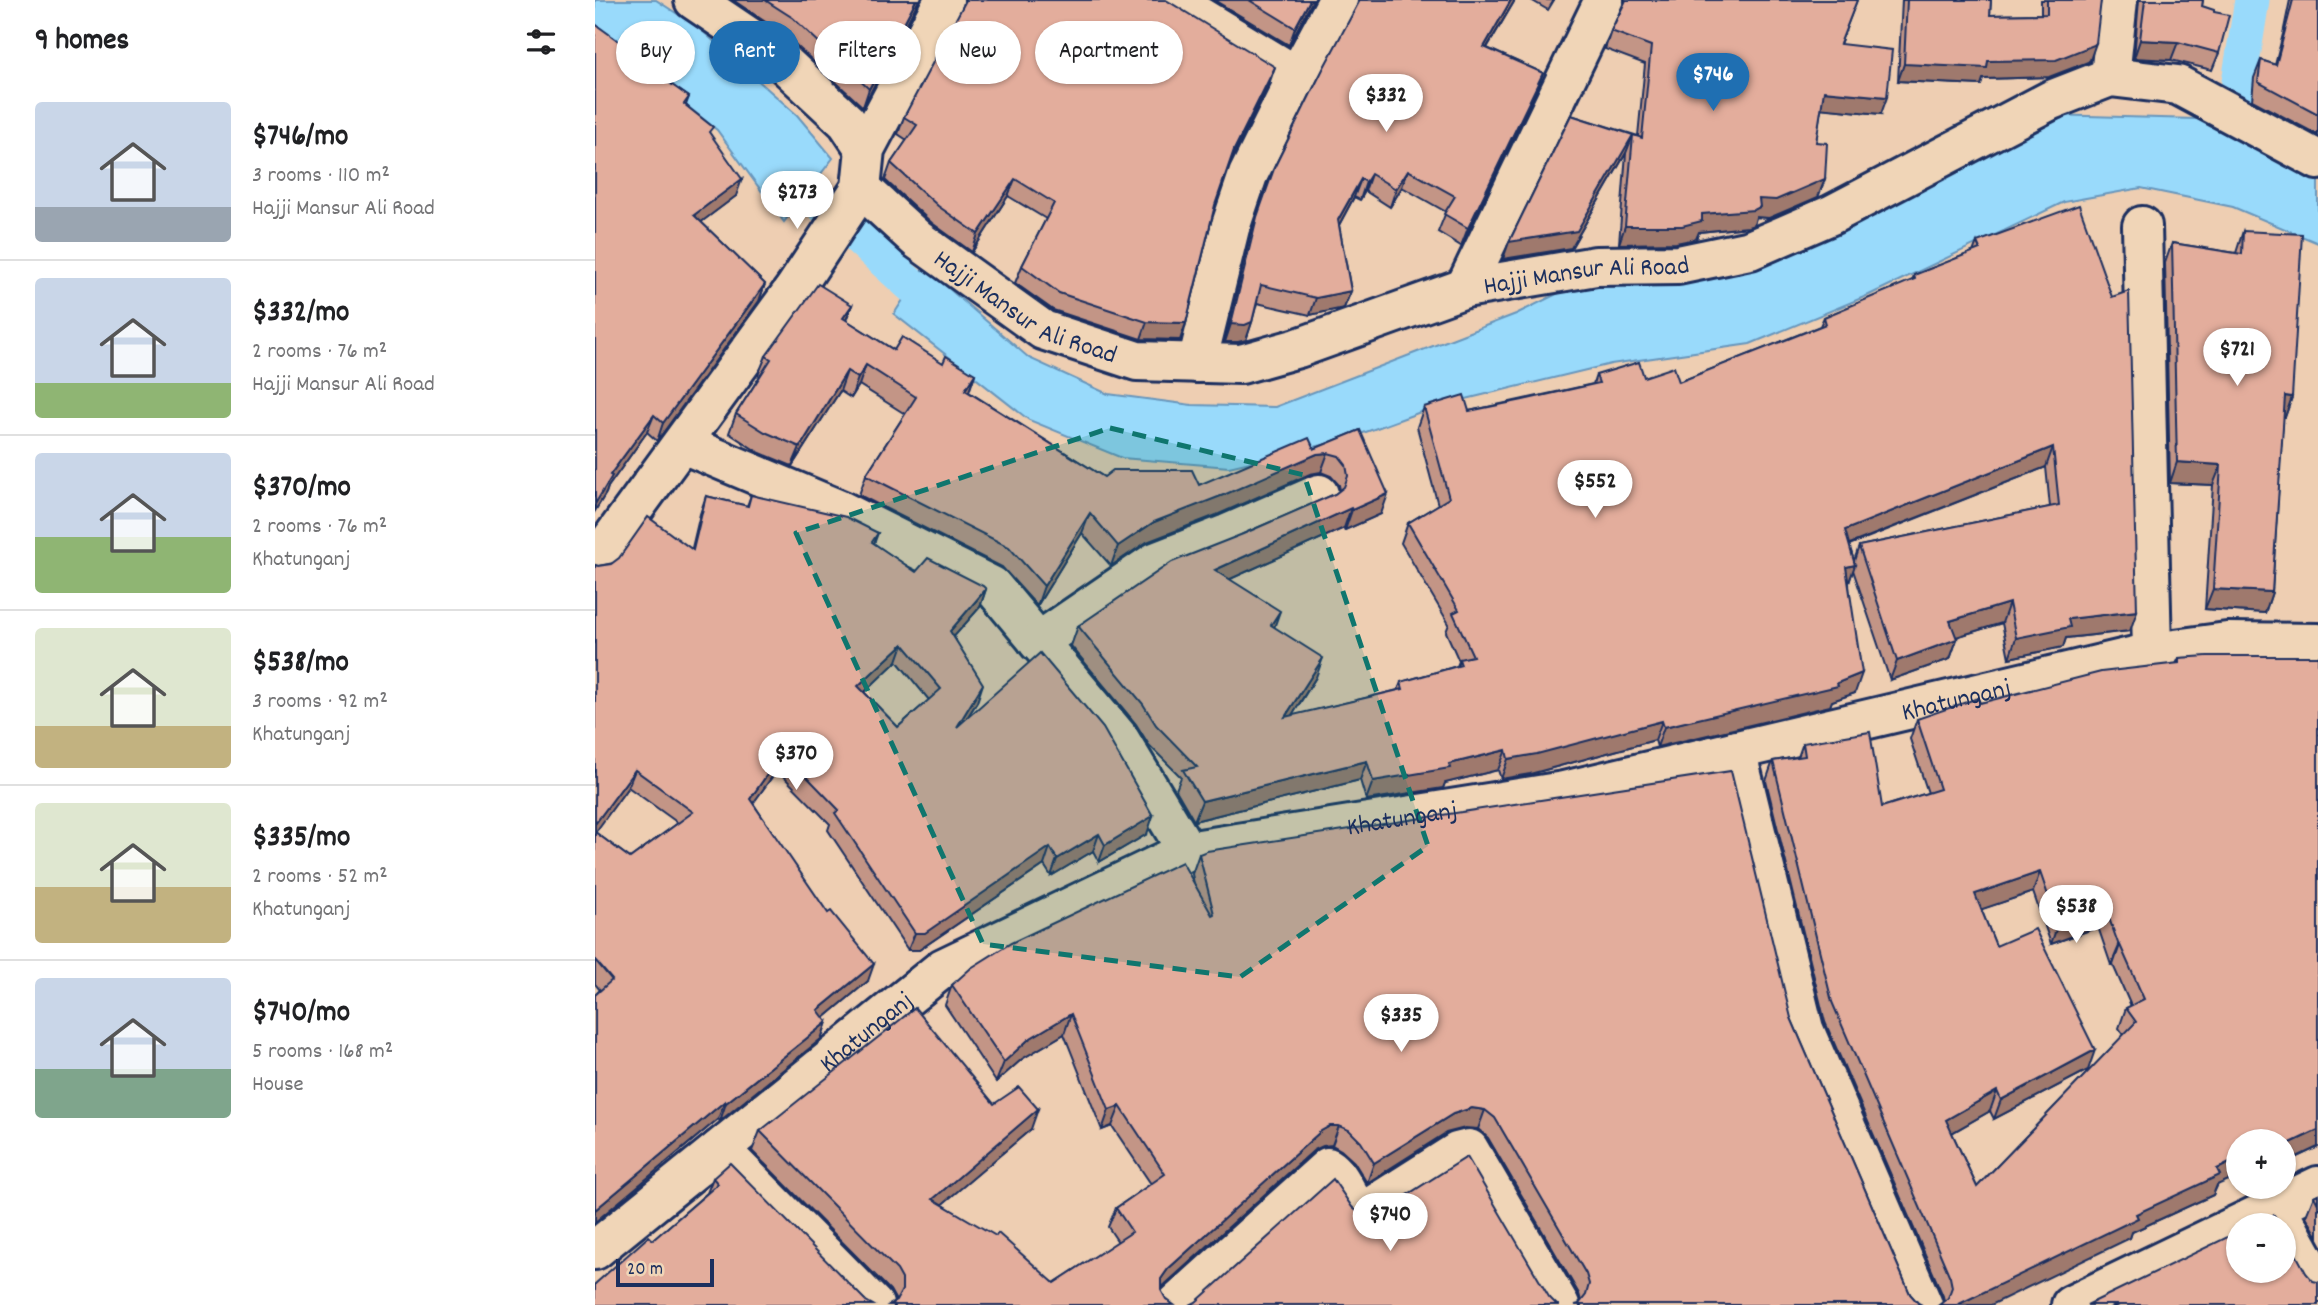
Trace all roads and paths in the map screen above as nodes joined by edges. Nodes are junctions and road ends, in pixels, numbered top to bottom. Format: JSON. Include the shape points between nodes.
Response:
{"nodes":[{"id":1,"x":694,"y":0,"type":"edge"},
{"id":2,"x":944,"y":0,"type":"edge"},
{"id":3,"x":1173,"y":0,"type":"edge"},
{"id":4,"x":1338,"y":0,"type":"edge"},
{"id":5,"x":1604,"y":0,"type":"edge"},
{"id":6,"x":2118,"y":0,"type":"edge"},
{"id":7,"x":1297,"y":76,"type":"junction"},
{"id":8,"x":2110,"y":77,"type":"junction"},
{"id":9,"x":865,"y":149,"type":"junction"},
{"id":10,"x":2318,"y":160,"type":"edge"},
{"id":11,"x":855,"y":198,"type":"junction"},
{"id":12,"x":2141,"y":226,"type":"dead end"},
{"id":13,"x":1465,"y":289,"type":"junction"},
{"id":14,"x":1197,"y":363,"type":"junction"},
{"id":15,"x":683,"y":444,"type":"junction"},
{"id":16,"x":1319,"y":494,"type":"dead end"},
{"id":17,"x":595,"y":562,"type":"edge"},
{"id":18,"x":1038,"y":642,"type":"junction"},
{"id":19,"x":2318,"y":643,"type":"edge"},
{"id":20,"x":2152,"y":652,"type":"junction"},
{"id":21,"x":1736,"y":750,"type":"junction"},
{"id":22,"x":1187,"y":851,"type":"junction"},
{"id":23,"x":720,"y":1149,"type":"junction"},
{"id":24,"x":2318,"y":1186,"type":"edge"},
{"id":25,"x":2276,"y":1206,"type":"junction"},
{"id":26,"x":595,"y":1250,"type":"edge"},
{"id":27,"x":2318,"y":1282,"type":"edge"},
{"id":28,"x":874,"y":1305,"type":"edge"},
{"id":29,"x":1175,"y":1305,"type":"edge"},
{"id":30,"x":1560,"y":1305,"type":"edge"},
{"id":31,"x":1923,"y":1305,"type":"edge"},
{"id":32,"x":2071,"y":1305,"type":"edge"}],
"edges":[{"from":1,"to":9,"type":"street","via":[[774,54],[847,122]]},
{"from":2,"to":9,"type":"street"},
{"from":3,"to":7,"type":"street"},
{"from":4,"to":7,"type":"street"},
{"from":5,"to":13,"type":"street"},
{"from":6,"to":8,"type":"street"},
{"from":7,"to":14,"type":"street","via":[[1248,175]]},
{"from":8,"to":10,"type":"street","name":"Hajji Mansur Ali Road","via":[[2178,85]]},
{"from":8,"to":13,"type":"street","name":"Hajji Mansur Ali Road","via":[[2051,100],[1831,215],[1751,250],[1678,265],[1596,266]]},
{"from":9,"to":11,"type":"street"},
{"from":11,"to":14,"type":"street","name":"Hajji Mansur Ali Road","via":[[1043,330],[1137,361]]},
{"from":11,"to":15,"type":"street"},
{"from":12,"to":20,"type":"street"},
{"from":13,"to":14,"type":"street","name":"Hajji Mansur Ali Road","via":[[1253,361]]},
{"from":15,"to":17,"type":"street"},
{"from":15,"to":18,"type":"street","via":[[840,510],[992,586]]},
{"from":16,"to":18,"type":"street","via":[[1155,562]]},
{"from":18,"to":22,"type":"street","via":[[1118,738]]},
{"from":19,"to":20,"type":"street","name":"Khatunganj","via":[[2227,642]]},
{"from":20,"to":21,"type":"street","name":"Khatunganj"},
{"from":21,"to":22,"type":"street","name":"Khatunganj","via":[[1564,791]]},
{"from":21,"to":31,"type":"street","via":[[1804,1029]]},
{"from":22,"to":23,"type":"street","name":"Khatunganj","via":[[943,968]]},
{"from":23,"to":26,"type":"street","name":"Khatunganj"},
{"from":23,"to":28,"type":"street"},
{"from":24,"to":25,"type":"street"},
{"from":25,"to":27,"type":"street"},
{"from":25,"to":32,"type":"street"},
{"from":29,"to":30,"type":"street","via":[[1328,1167],[1361,1213],[1457,1152],[1469,1149]]}]}
